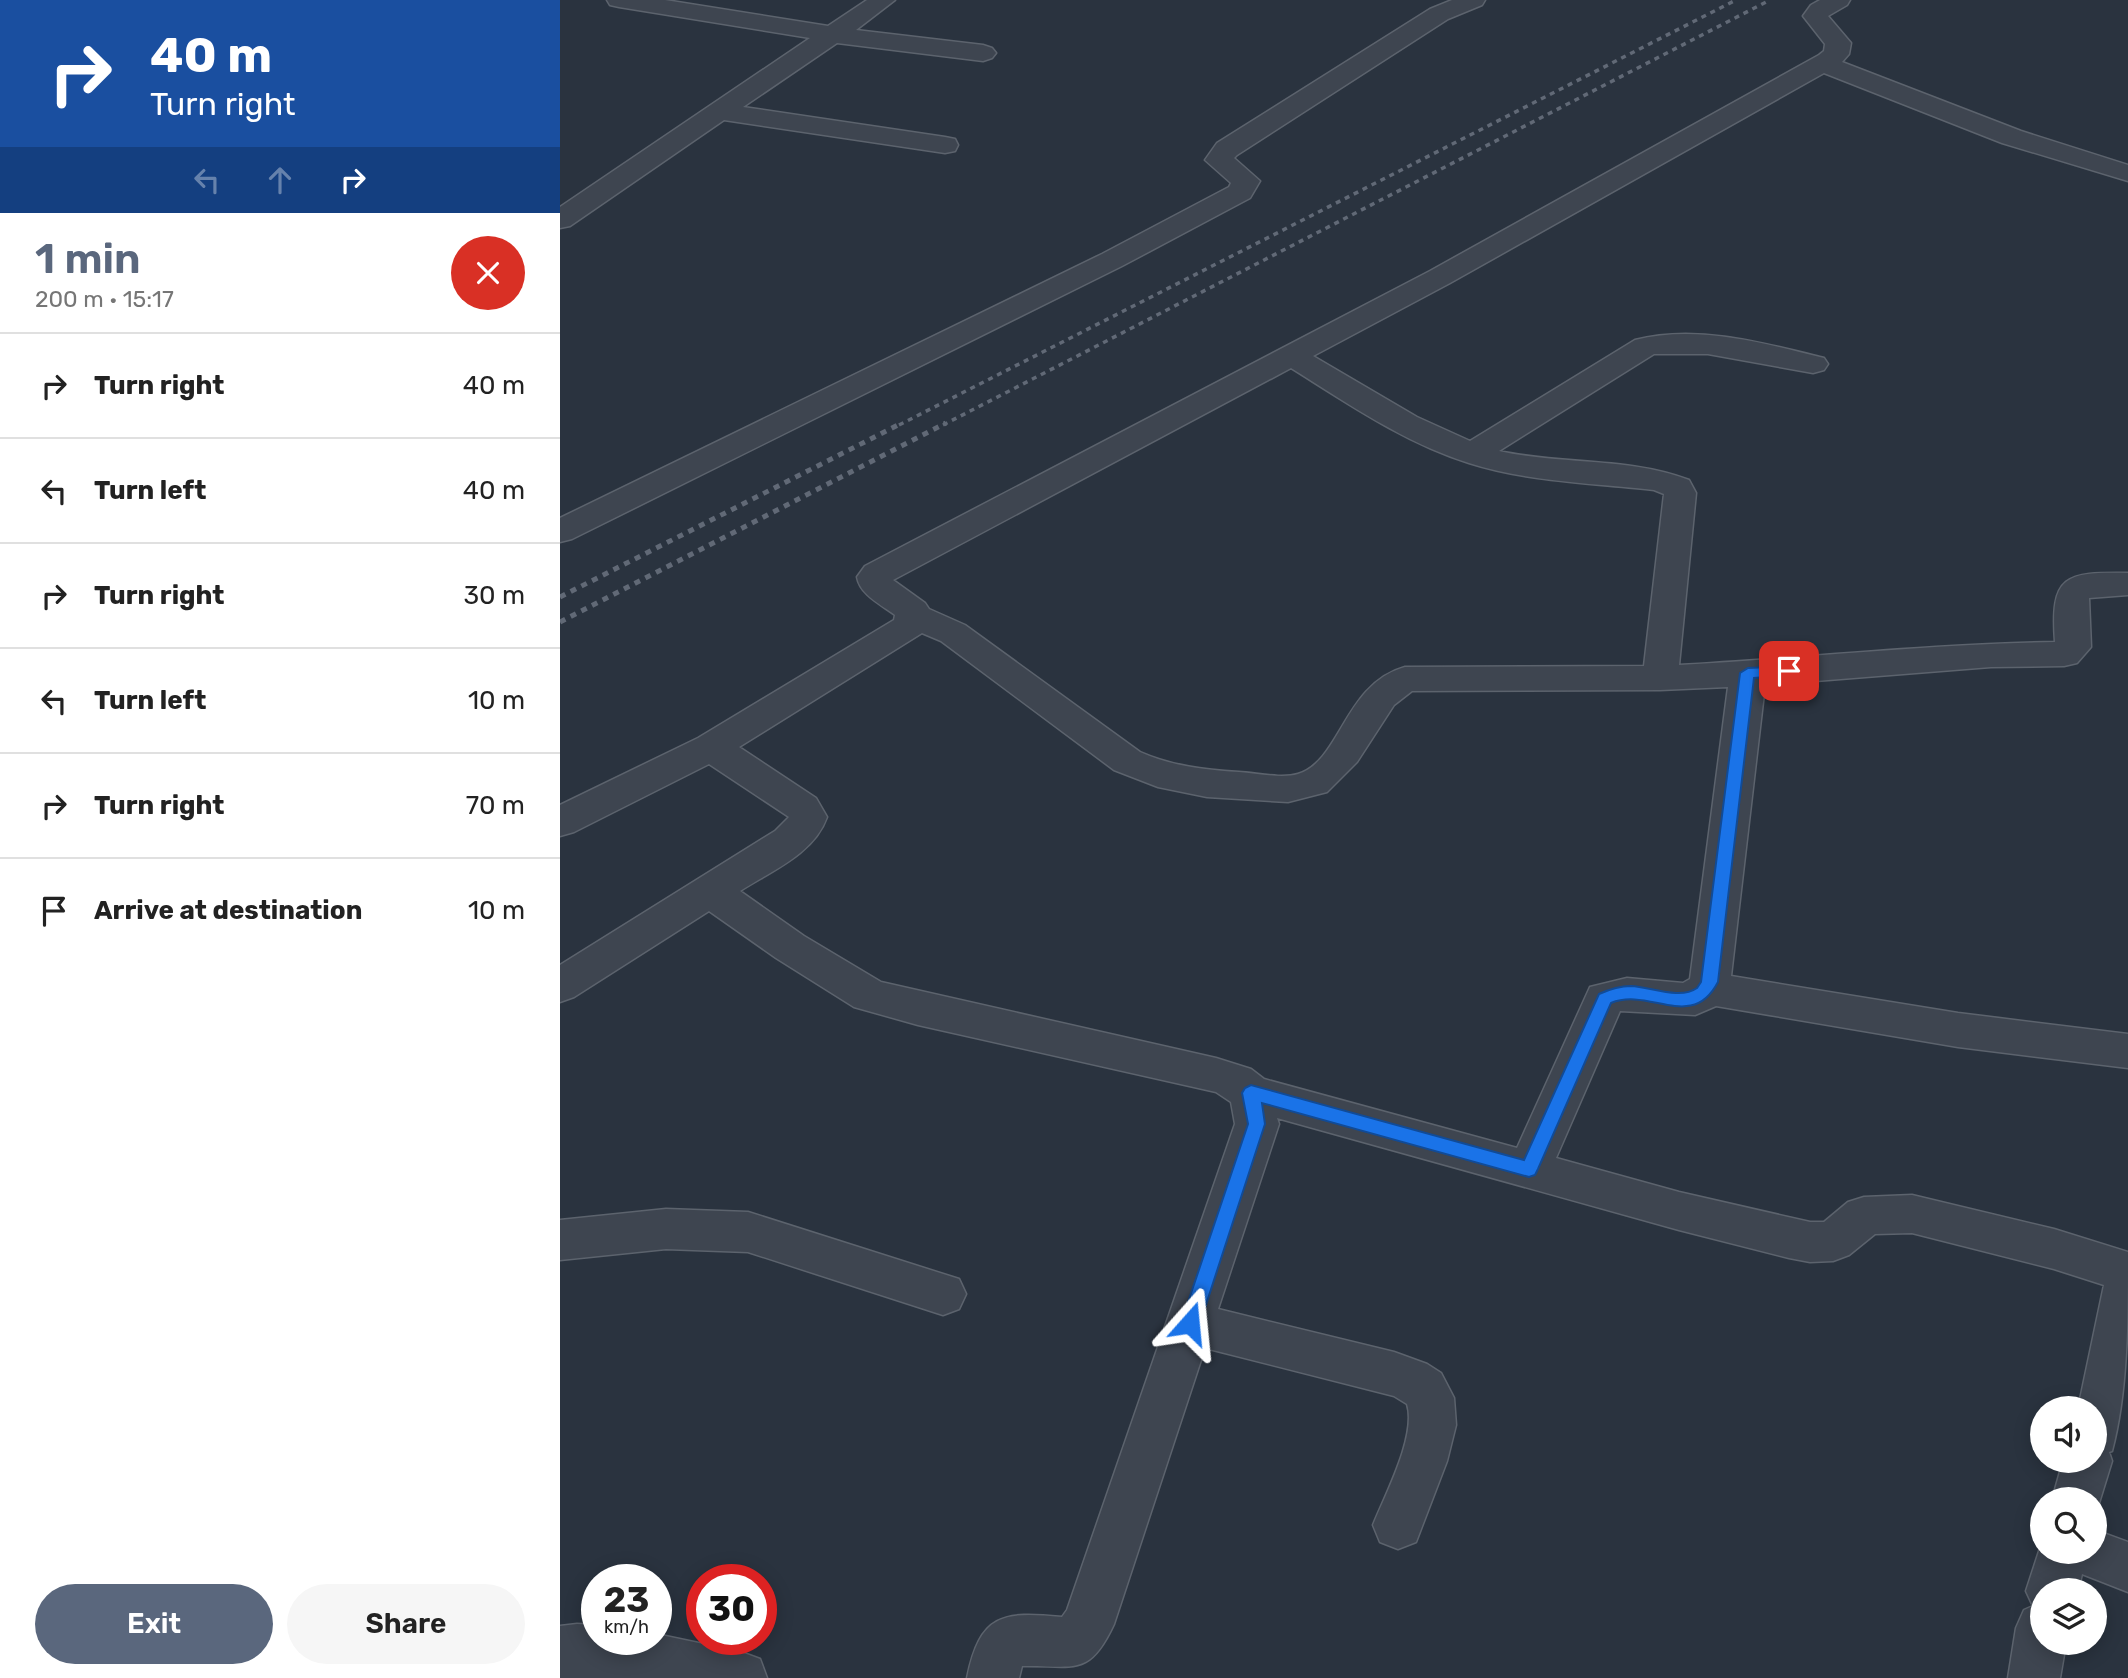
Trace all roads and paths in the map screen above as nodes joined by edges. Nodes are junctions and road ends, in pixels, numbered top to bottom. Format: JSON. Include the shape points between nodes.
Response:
{"nodes":[{"id":1,"x":619,"y":0,"type":"edge"},
{"id":2,"x":883,"y":0,"type":"edge"},
{"id":3,"x":1472,"y":0,"type":"edge"},
{"id":4,"x":1838,"y":0,"type":"edge"},
{"id":5,"x":835,"y":35,"type":"junction"},
{"id":6,"x":983,"y":53,"type":"dead end"},
{"id":7,"x":1823,"y":63,"type":"junction"},
{"id":8,"x":722,"y":112,"type":"junction"},
{"id":9,"x":945,"y":145,"type":"dead end"},
{"id":10,"x":2128,"y":173,"type":"edge"},
{"id":11,"x":560,"y":220,"type":"edge"},
{"id":12,"x":1292,"y":356,"type":"junction"},
{"id":13,"x":1813,"y":364,"type":"dead end"},
{"id":14,"x":1473,"y":453,"type":"junction"},
{"id":15,"x":560,"y":531,"type":"edge"},
{"id":16,"x":2128,"y":584,"type":"edge"},
{"id":17,"x":915,"y":616,"type":"junction"},
{"id":18,"x":1748,"y":673,"type":"junction"},
{"id":19,"x":1660,"y":678,"type":"junction"},
{"id":20,"x":711,"y":747,"type":"junction"},
{"id":21,"x":560,"y":822,"type":"edge"},
{"id":22,"x":710,"y":891,"type":"junction"},
{"id":23,"x":560,"y":986,"type":"edge"},
{"id":24,"x":1706,"y":988,"type":"junction"},
{"id":25,"x":2128,"y":1051,"type":"edge"},
{"id":26,"x":1251,"y":1093,"type":"junction"},
{"id":27,"x":1529,"y":1169,"type":"junction"},
{"id":28,"x":560,"y":1240,"type":"edge"},
{"id":29,"x":2128,"y":1274,"type":"edge"},
{"id":30,"x":943,"y":1294,"type":"dead end"},
{"id":31,"x":1190,"y":1323,"type":"junction"},
{"id":32,"x":2104,"y":1396,"type":"edge"},
{"id":33,"x":1398,"y":1525,"type":"dead end"},
{"id":34,"x":2107,"y":1559,"type":"edge"},
{"id":35,"x":2128,"y":1567,"type":"edge"},
{"id":36,"x":560,"y":1652,"type":"edge"},
{"id":37,"x":2038,"y":1655,"type":"edge"},
{"id":38,"x":741,"y":1678,"type":"edge"},
{"id":39,"x":993,"y":1678,"type":"edge"},
{"id":40,"x":2034,"y":1678,"type":"edge"}],
"edges":[{"from":1,"to":5,"type":"street"},
{"from":2,"to":5,"type":"street"},
{"from":3,"to":15,"type":"street","via":[[1439,14],[1227,149],[1219,160],[1246,181],[1240,192]]},
{"from":4,"to":7,"type":"street","via":[[1815,16],[1838,43],[1836,54]]},
{"from":5,"to":6,"type":"street"},
{"from":5,"to":8,"type":"street"},
{"from":7,"to":10,"type":"street","via":[[2047,149]]},
{"from":7,"to":12,"type":"street"},
{"from":8,"to":9,"type":"street"},
{"from":8,"to":11,"type":"street"},
{"from":12,"to":14,"type":"street","via":[[1404,422]]},
{"from":12,"to":17,"type":"street","via":[[874,577]]},
{"from":13,"to":14,"type":"street","via":[[1689,342],[1646,346]]},
{"from":14,"to":19,"type":"street","via":[[1523,465],[1677,487],[1680,493]]},
{"from":16,"to":18,"type":"street","via":[[2081,585],[2072,591],[2073,647],[2064,654],[1991,654]]},
{"from":17,"to":19,"type":"street","via":[[953,633],[1127,761],[1147,771],[1214,785],[1288,788],[1321,778],[1388,687],[1405,679]]},
{"from":17,"to":20,"type":"street","via":[[906,628]]},
{"from":18,"to":19,"type":"street"},
{"from":18,"to":24,"type":"street"},
{"from":20,"to":21,"type":"street"},
{"from":20,"to":22,"type":"street","via":[[803,808],[808,817],[804,828],[789,841]]},
{"from":22,"to":23,"type":"street"},
{"from":22,"to":26,"type":"street","via":[[810,961],[869,995],[1216,1075],[1236,1081]]},
{"from":24,"to":25,"type":"street","via":[[1958,1030]]},
{"from":24,"to":27,"type":"street","via":[[1695,999],[1634,993],[1605,999]]},
{"from":26,"to":27,"type":"street"},
{"from":26,"to":31,"type":"street","via":[[1256,1124]]},
{"from":27,"to":29,"type":"street","via":[[1810,1242],[1833,1241],[1864,1216],[1912,1214],[2054,1249]]},
{"from":28,"to":30,"type":"street","via":[[666,1229],[748,1232]]},
{"from":29,"to":32,"type":"street"},
{"from":31,"to":33,"type":"street","via":[[1418,1383],[1431,1398],[1434,1424]]},
{"from":31,"to":39,"type":"street","via":[[1088,1624],[1071,1644],[1010,1642],[1003,1646]]},
{"from":34,"to":35,"type":"street"},
{"from":36,"to":38,"type":"street","via":[[610,1653]]},
{"from":37,"to":40,"type":"street"}]}
